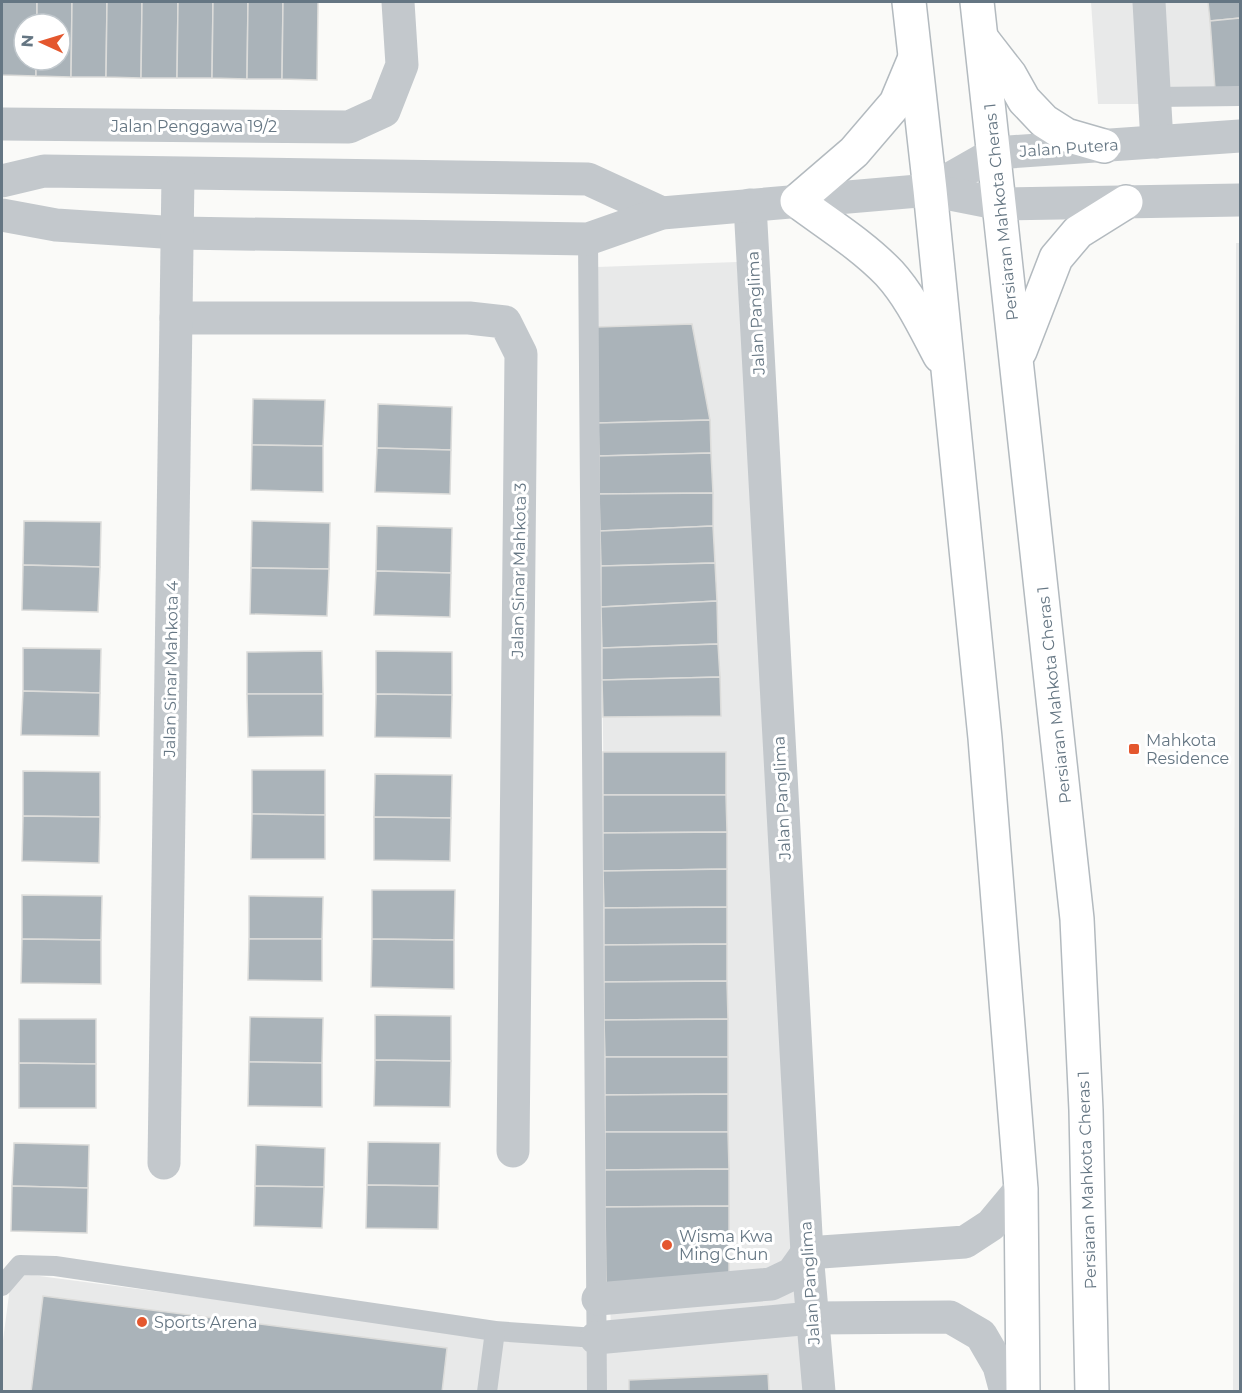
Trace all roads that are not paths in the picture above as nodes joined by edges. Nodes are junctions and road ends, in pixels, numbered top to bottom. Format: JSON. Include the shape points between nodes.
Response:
{"nodes":[{"id":1,"x":398,"y":2,"type":"edge"},
{"id":2,"x":909,"y":2,"type":"edge"},
{"id":3,"x":977,"y":2,"type":"edge"},
{"id":4,"x":1149,"y":2,"type":"edge"},
{"id":5,"x":982,"y":39,"type":"junction"},
{"id":6,"x":915,"y":57,"type":"junction"},
{"id":7,"x":1240,"y":96,"type":"edge"},
{"id":8,"x":1155,"y":98,"type":"junction"},
{"id":9,"x":2,"y":124,"type":"edge"},
{"id":10,"x":1240,"y":136,"type":"edge"},
{"id":11,"x":1157,"y":142,"type":"junction"},
{"id":12,"x":1104,"y":146,"type":"junction"},
{"id":13,"x":995,"y":153,"type":"junction"},
{"id":14,"x":178,"y":175,"type":"junction"},
{"id":15,"x":2,"y":181,"type":"edge"},
{"id":16,"x":930,"y":190,"type":"junction"},
{"id":17,"x":1240,"y":200,"type":"edge"},
{"id":18,"x":797,"y":201,"type":"junction"},
{"id":19,"x":1126,"y":202,"type":"junction"},
{"id":20,"x":1001,"y":204,"type":"junction"},
{"id":21,"x":750,"y":205,"type":"junction"},
{"id":22,"x":662,"y":213,"type":"junction"},
{"id":23,"x":2,"y":215,"type":"edge"},
{"id":24,"x":178,"y":233,"type":"junction"},
{"id":25,"x":588,"y":239,"type":"junction"},
{"id":26,"x":176,"y":318,"type":"junction"},
{"id":27,"x":1018,"y":357,"type":"junction"},
{"id":28,"x":949,"y":374,"type":"junction"},
{"id":29,"x":513,"y":1151,"type":"dead end"},
{"id":30,"x":164,"y":1163,"type":"dead end"},
{"id":31,"x":1021,"y":1189,"type":"junction"},
{"id":32,"x":807,"y":1253,"type":"junction"},
{"id":33,"x":2,"y":1286,"type":"edge"},
{"id":34,"x":598,"y":1299,"type":"junction"},
{"id":35,"x":812,"y":1318,"type":"junction"},
{"id":36,"x":495,"y":1331,"type":"junction"},
{"id":37,"x":596,"y":1338,"type":"junction"},
{"id":38,"x":487,"y":1392,"type":"edge"},
{"id":39,"x":597,"y":1392,"type":"edge"},
{"id":40,"x":819,"y":1392,"type":"edge"},
{"id":41,"x":1006,"y":1392,"type":"edge"},
{"id":42,"x":1023,"y":1392,"type":"edge"},
{"id":43,"x":1092,"y":1392,"type":"edge"}],
"edges":[{"from":1,"to":9,"type":"street","name":"Jalan Penggawa 19/2","via":[[402,65],[384,111],[349,127]]},
{"from":2,"to":6,"type":"main road"},
{"from":3,"to":5,"type":"main road","name":"Persiaran Mahkota Cheras 1"},
{"from":4,"to":8,"type":"street"},
{"from":5,"to":12,"type":"main road","via":[[1024,100],[1044,121],[1066,135]]},
{"from":5,"to":13,"type":"main road","name":"Persiaran Mahkota Cheras 1"},
{"from":6,"to":16,"type":"main road"},
{"from":6,"to":18,"type":"main road","via":[[896,103],[854,152]]},
{"from":7,"to":8,"type":"lane"},
{"from":8,"to":11,"type":"street"},
{"from":10,"to":11,"type":"street","name":"Jalan Putera"},
{"from":11,"to":12,"type":"street","name":"Jalan Putera"},
{"from":12,"to":13,"type":"street","name":"Jalan Putera"},
{"from":13,"to":16,"type":"street","name":"Jalan Putera"},
{"from":13,"to":20,"type":"main road","name":"Persiaran Mahkota Cheras 1"},
{"from":14,"to":15,"type":"street","via":[[44,171]]},
{"from":14,"to":22,"type":"street","via":[[588,179]]},
{"from":14,"to":24,"type":"street","name":"Jalan Sinar Mahkota 4"},
{"from":16,"to":18,"type":"street"},
{"from":16,"to":20,"type":"street"},
{"from":16,"to":28,"type":"main road"},
{"from":17,"to":19,"type":"street"},
{"from":18,"to":21,"type":"street"},
{"from":18,"to":28,"type":"main road","via":[[890,274],[917,312]]},
{"from":19,"to":20,"type":"street"},
{"from":19,"to":27,"type":"main road","via":[[1078,232],[1056,258]]},
{"from":20,"to":27,"type":"main road","name":"Persiaran Mahkota Cheras 1"},
{"from":21,"to":22,"type":"street"},
{"from":21,"to":32,"type":"street","name":"Jalan Panglima"},
{"from":22,"to":25,"type":"street"},
{"from":23,"to":24,"type":"street","via":[[56,225]]},
{"from":24,"to":25,"type":"street"},
{"from":24,"to":26,"type":"street","name":"Jalan Sinar Mahkota 4"},
{"from":25,"to":34,"type":"lane"},
{"from":26,"to":29,"type":"street","name":"Jalan Sinar Mahkota 3","via":[[505,321],[521,354]]},
{"from":26,"to":30,"type":"street","name":"Jalan Sinar Mahkota 4"},
{"from":27,"to":43,"type":"main road","name":"Persiaran Mahkota Cheras 1","via":[[1077,919]]},
{"from":28,"to":31,"type":"main road","via":[[985,738]]},
{"from":31,"to":32,"type":"street","via":[[991,1225],[965,1242]]},
{"from":31,"to":42,"type":"main road"},
{"from":32,"to":34,"type":"street","via":[[792,1274],[771,1284]]},
{"from":32,"to":35,"type":"street","name":"Jalan Panglima"},
{"from":33,"to":36,"type":"lane","via":[[20,1265],[55,1266]]},
{"from":34,"to":37,"type":"lane"},
{"from":35,"to":37,"type":"street"},
{"from":35,"to":40,"type":"street","name":"Jalan Panglima"},
{"from":35,"to":41,"type":"street","via":[[950,1317],[981,1335],[999,1366]]},
{"from":36,"to":37,"type":"lane"},
{"from":36,"to":38,"type":"lane"},
{"from":37,"to":39,"type":"lane"}]}
